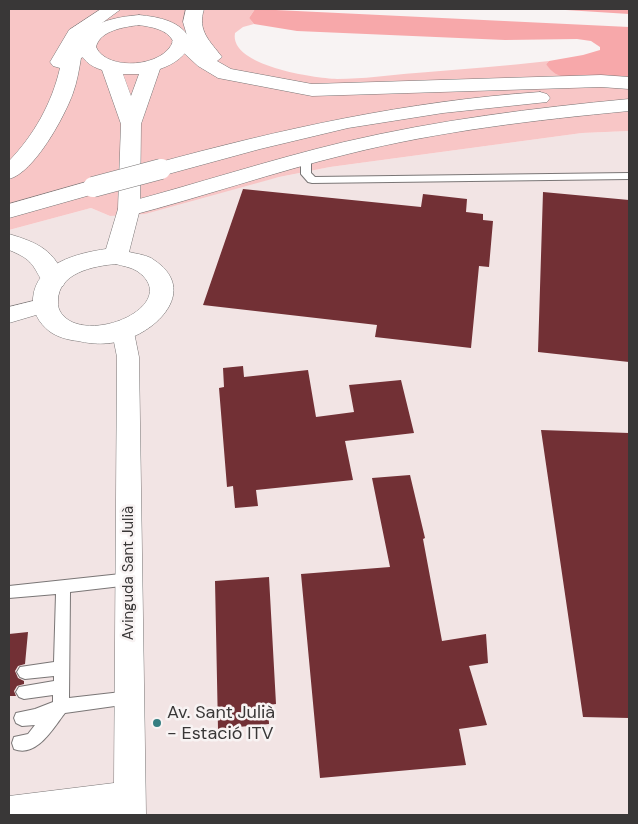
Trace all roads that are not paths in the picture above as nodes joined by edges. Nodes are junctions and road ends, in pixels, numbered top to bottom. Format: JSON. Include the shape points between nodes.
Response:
{"nodes":[{"id":1,"x":112,"y":9,"type":"edge"},
{"id":2,"x":178,"y":9,"type":"edge"},
{"id":3,"x":195,"y":9,"type":"edge"},
{"id":4,"x":131,"y":15,"type":"edge"},
{"id":5,"x":177,"y":34,"type":"junction"},
{"id":6,"x":87,"y":49,"type":"junction"},
{"id":7,"x":110,"y":66,"type":"junction"},
{"id":8,"x":151,"y":66,"type":"junction"},
{"id":9,"x":249,"y":80,"type":"junction"},
{"id":10,"x":629,"y":83,"type":"edge"},
{"id":11,"x":629,"y":96,"type":"edge"},
{"id":12,"x":629,"y":105,"type":"edge"},
{"id":13,"x":56,"y":106,"type":"junction"},
{"id":14,"x":131,"y":124,"type":"junction"},
{"id":15,"x":306,"y":160,"type":"junction"},
{"id":16,"x":9,"y":172,"type":"edge"},
{"id":17,"x":629,"y":176,"type":"edge"},
{"id":18,"x":129,"y":209,"type":"junction"},
{"id":19,"x":9,"y":211,"type":"edge"},
{"id":20,"x":9,"y":242,"type":"edge"},
{"id":21,"x":116,"y":256,"type":"junction"},
{"id":22,"x":54,"y":280,"type":"junction"},
{"id":23,"x":45,"y":305,"type":"junction"},
{"id":24,"x":9,"y":315,"type":"edge"},
{"id":25,"x":123,"y":332,"type":"junction"},
{"id":26,"x":130,"y":579,"type":"junction"},
{"id":27,"x":64,"y":587,"type":"junction"},
{"id":28,"x":9,"y":592,"type":"edge"},
{"id":29,"x":62,"y":668,"type":"junction"},
{"id":30,"x":25,"y":672,"type":"dead end"},
{"id":31,"x":61,"y":688,"type":"junction"},
{"id":32,"x":24,"y":692,"type":"dead end"},
{"id":33,"x":130,"y":698,"type":"junction"},
{"id":34,"x":61,"y":706,"type":"junction"},
{"id":35,"x":22,"y":718,"type":"dead end"},
{"id":36,"x":20,"y":743,"type":"dead end"},
{"id":37,"x":130,"y":806,"type":"edge"},
{"id":38,"x":9,"y":812,"type":"edge"}],
"edges":[{"from":1,"to":13,"type":"main road","via":[[76,34],[62,56],[52,96]]},
{"from":2,"to":5,"type":"main road","via":[[175,13]]},
{"from":3,"to":9,"type":"main road","via":[[192,23],[204,49],[216,61]]},
{"from":4,"to":5,"type":"main road"},
{"from":4,"to":6,"type":"main road","via":[[93,34]]},
{"from":5,"to":8,"type":"main road","via":[[179,49],[173,56]]},
{"from":5,"to":9,"type":"main road","via":[[205,62],[225,74]]},
{"from":6,"to":7,"type":"main road","via":[[98,62]]},
{"from":6,"to":13,"type":"main road","via":[[72,55]]},
{"from":7,"to":8,"type":"main road"},
{"from":7,"to":14,"type":"main road"},
{"from":8,"to":14,"type":"main road"},
{"from":9,"to":10,"type":"main road","via":[[312,90],[601,81]]},
{"from":11,"to":19,"type":"main road","bridge":true,"via":[[489,100],[344,122],[245,145]]},
{"from":12,"to":15,"type":"main road","via":[[469,124],[344,149]]},
{"from":13,"to":16,"type":"main road","via":[[42,133],[20,163]]},
{"from":14,"to":18,"type":"main road"},
{"from":15,"to":17,"type":"lane","via":[[306,174],[312,180]]},
{"from":15,"to":18,"type":"main road"},
{"from":18,"to":21,"type":"main road"},
{"from":20,"to":22,"type":"main road","via":[[43,258]]},
{"from":21,"to":22,"type":"main road","via":[[81,262]]},
{"from":21,"to":25,"type":"main road","via":[[138,261],[155,271],[162,281],[160,304],[138,325]]},
{"from":22,"to":23,"type":"main road","via":[[48,288]]},
{"from":23,"to":24,"type":"street"},
{"from":23,"to":25,"type":"main road","via":[[55,323],[65,330],[92,336]]},
{"from":25,"to":26,"type":"street","name":"Avinguda Sant Julià","via":[[128,357]]},
{"from":26,"to":27,"type":"lane"},
{"from":26,"to":33,"type":"street","name":"Avinguda Sant Julià"},
{"from":27,"to":28,"type":"lane"},
{"from":27,"to":29,"type":"lane"},
{"from":29,"to":30,"type":"lane"},
{"from":29,"to":31,"type":"lane"},
{"from":31,"to":32,"type":"lane"},
{"from":31,"to":34,"type":"lane"},
{"from":33,"to":34,"type":"lane"},
{"from":33,"to":37,"type":"street","name":"Avinguda Sant Julià"},
{"from":34,"to":35,"type":"lane","via":[[36,717]]},
{"from":34,"to":36,"type":"lane","via":[[32,741]]},
{"from":37,"to":38,"type":"street"}]}
